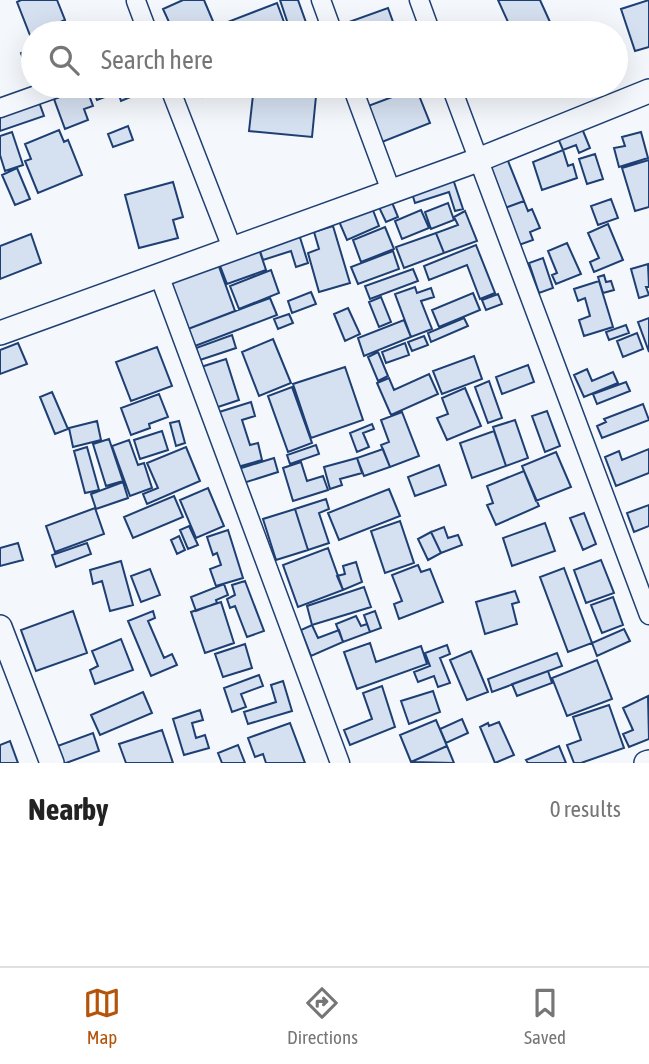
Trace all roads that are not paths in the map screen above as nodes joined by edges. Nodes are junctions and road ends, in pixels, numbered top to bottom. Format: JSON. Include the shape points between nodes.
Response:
{"nodes":[{"id":1,"x":321,"y":0,"type":"edge"},
{"id":2,"x":419,"y":0,"type":"edge"},
{"id":3,"x":136,"y":1,"type":"edge"},
{"id":4,"x":144,"y":21,"type":"edge"},
{"id":5,"x":329,"y":21,"type":"edge"},
{"id":6,"x":427,"y":21,"type":"edge"},
{"id":7,"x":649,"y":91,"type":"edge"},
{"id":8,"x":28,"y":98,"type":"edge"},
{"id":9,"x":174,"y":98,"type":"edge"},
{"id":10,"x":356,"y":98,"type":"edge"},
{"id":11,"x":455,"y":98,"type":"edge"},
{"id":12,"x":0,"y":108,"type":"edge"},
{"id":13,"x":478,"y":160,"type":"junction"},
{"id":14,"x":391,"y":191,"type":"junction"},
{"id":15,"x":232,"y":248,"type":"junction"},
{"id":16,"x":159,"y":275,"type":"junction"},
{"id":17,"x":0,"y":332,"type":"edge"},
{"id":18,"x":649,"y":615,"type":"edge"},
{"id":19,"x":0,"y":627,"type":"edge"},
{"id":20,"x":52,"y":763,"type":"edge"},
{"id":21,"x":340,"y":763,"type":"edge"}],
"edges":[{"from":1,"to":5,"type":"street"},
{"from":2,"to":6,"type":"street"},
{"from":3,"to":4,"type":"street"},
{"from":7,"to":13,"type":"street"},
{"from":8,"to":12,"type":"street"},
{"from":9,"to":15,"type":"street"},
{"from":10,"to":14,"type":"street"},
{"from":11,"to":13,"type":"street"},
{"from":13,"to":14,"type":"street"},
{"from":13,"to":18,"type":"street"},
{"from":14,"to":15,"type":"street"},
{"from":15,"to":16,"type":"street"},
{"from":16,"to":17,"type":"street"},
{"from":16,"to":21,"type":"street"},
{"from":19,"to":20,"type":"street"}]}
